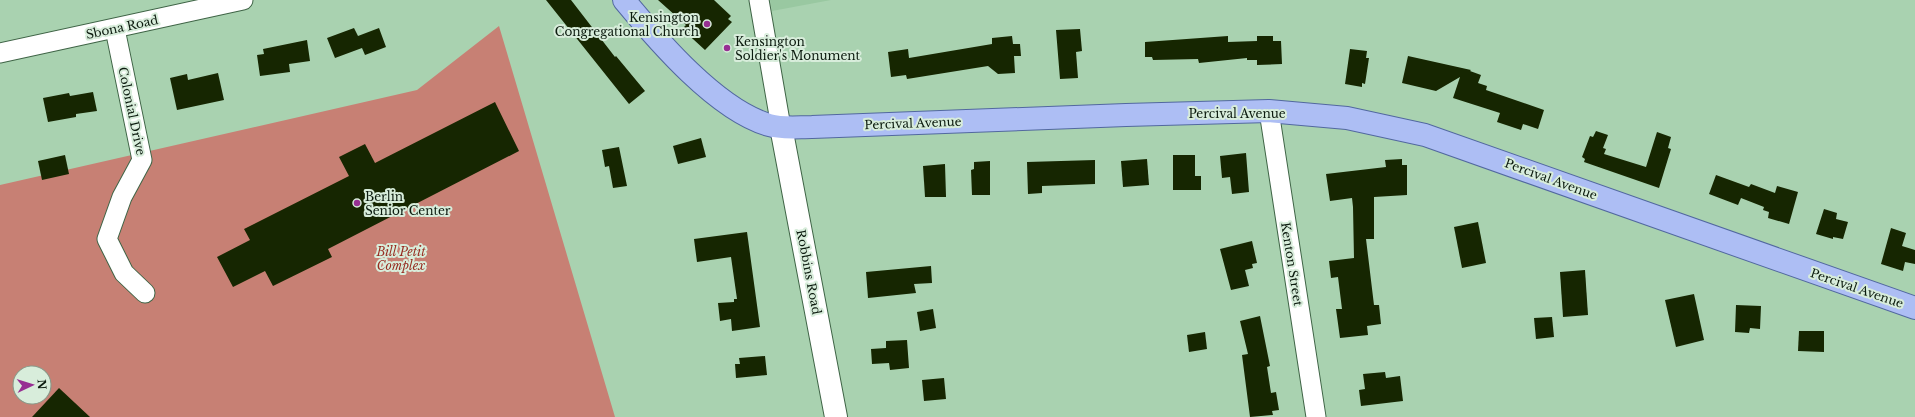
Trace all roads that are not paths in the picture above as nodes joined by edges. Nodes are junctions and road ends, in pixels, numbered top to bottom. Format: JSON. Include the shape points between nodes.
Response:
{"nodes":[{"id":1,"x":243,"y":0,"type":"edge"},
{"id":2,"x":624,"y":0,"type":"edge"},
{"id":3,"x":759,"y":0,"type":"edge"},
{"id":4,"x":115,"y":29,"type":"junction"},
{"id":5,"x":0,"y":53,"type":"edge"},
{"id":6,"x":1269,"y":111,"type":"junction"},
{"id":7,"x":781,"y":127,"type":"junction"},
{"id":8,"x":145,"y":293,"type":"dead end"},
{"id":9,"x":1915,"y":308,"type":"edge"},
{"id":10,"x":836,"y":417,"type":"edge"},
{"id":11,"x":1316,"y":417,"type":"edge"}],
"edges":[{"from":1,"to":4,"type":"street","name":"Sbona Road"},
{"from":2,"to":7,"type":"main road","name":"Percival Avenue","via":[[669,52],[720,97],[747,115]]},
{"from":3,"to":7,"type":"street"},
{"from":4,"to":5,"type":"street","name":"Sbona Road"},
{"from":4,"to":8,"type":"street","name":"Colonial Drive","via":[[142,160],[122,197],[107,239],[124,272]]},
{"from":6,"to":7,"type":"main road","name":"Percival Avenue"},
{"from":6,"to":9,"type":"main road","name":"Percival Avenue","via":[[1347,118],[1425,135]]},
{"from":6,"to":11,"type":"street","name":"Kenton Street"},
{"from":7,"to":10,"type":"street","name":"Robbins Road"}]}
